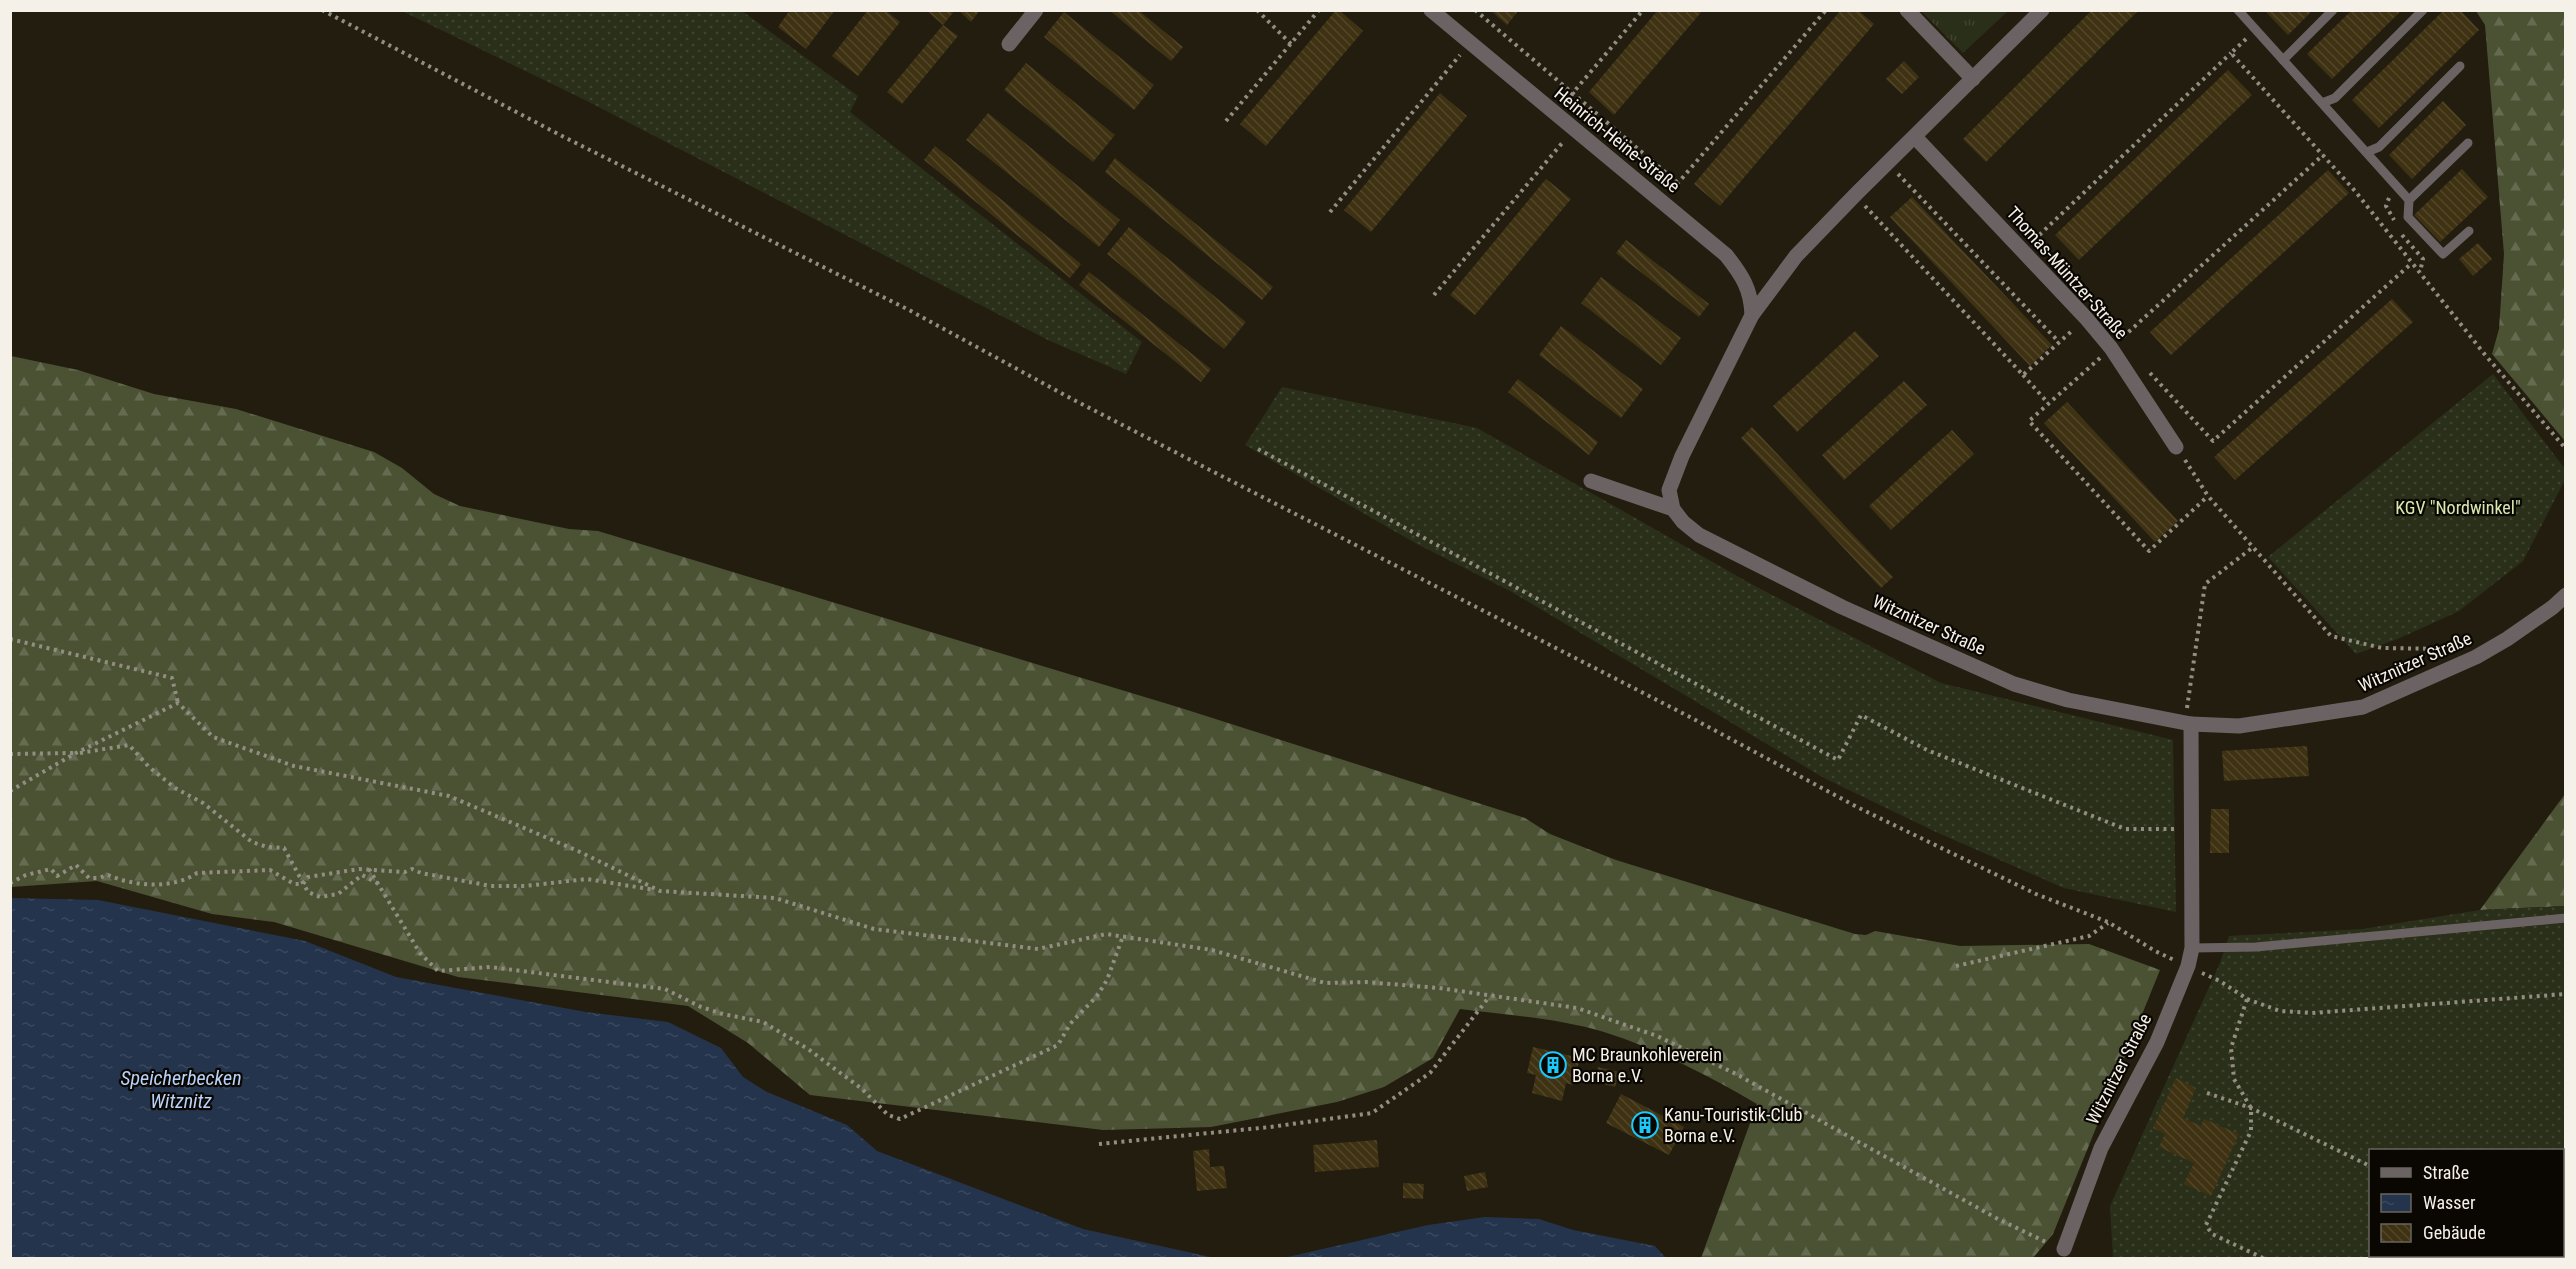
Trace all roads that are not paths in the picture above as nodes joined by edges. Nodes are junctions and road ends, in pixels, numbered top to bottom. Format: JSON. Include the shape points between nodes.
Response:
{"nodes":[{"id":1,"x":1036,"y":10,"type":"edge"},
{"id":2,"x":1431,"y":10,"type":"edge"},
{"id":3,"x":1907,"y":10,"type":"edge"},
{"id":4,"x":2042,"y":10,"type":"edge"},
{"id":5,"x":2333,"y":10,"type":"edge"},
{"id":6,"x":2423,"y":10,"type":"edge"},
{"id":7,"x":2241,"y":12,"type":"edge"},
{"id":8,"x":1009,"y":44,"type":"dead end"},
{"id":9,"x":2283,"y":60,"type":"junction"},
{"id":10,"x":2460,"y":66,"type":"dead end"},
{"id":11,"x":1973,"y":79,"type":"junction"},
{"id":12,"x":2322,"y":103,"type":"junction"},
{"id":13,"x":1915,"y":137,"type":"junction"},
{"id":14,"x":2468,"y":143,"type":"dead end"},
{"id":15,"x":2367,"y":152,"type":"junction"},
{"id":16,"x":2409,"y":200,"type":"junction"},
{"id":17,"x":2469,"y":231,"type":"dead end"},
{"id":18,"x":1752,"y":315,"type":"junction"},
{"id":19,"x":2176,"y":447,"type":"road end"},
{"id":20,"x":1592,"y":480,"type":"dead end"},
{"id":21,"x":1673,"y":509,"type":"junction"},
{"id":22,"x":2565,"y":595,"type":"edge"},
{"id":23,"x":2189,"y":724,"type":"junction"},
{"id":24,"x":2565,"y":918,"type":"edge"},
{"id":25,"x":2192,"y":948,"type":"junction"},
{"id":26,"x":2064,"y":1249,"type":"road end"}],
"edges":[{"from":1,"to":8,"type":"street"},
{"from":2,"to":18,"type":"street","name":"Heinrich-Heine-Straße","via":[[1726,255],[1742,275],[1751,296]]},
{"from":3,"to":11,"type":"street"},
{"from":4,"to":11,"type":"street"},
{"from":5,"to":9,"type":"lane"},
{"from":6,"to":12,"type":"lane","via":[[2335,98]]},
{"from":7,"to":9,"type":"lane"},
{"from":9,"to":12,"type":"lane"},
{"from":10,"to":15,"type":"lane","via":[[2379,147]]},
{"from":11,"to":13,"type":"street"},
{"from":12,"to":15,"type":"lane"},
{"from":13,"to":18,"type":"street","via":[[1796,256]]},
{"from":13,"to":19,"type":"street","name":"Thomas-Müntzer-Straße","via":[[2086,318],[2111,348]]},
{"from":14,"to":16,"type":"lane"},
{"from":15,"to":16,"type":"lane"},
{"from":16,"to":17,"type":"lane","via":[[2408,217],[2443,254]]},
{"from":18,"to":21,"type":"street","via":[[1682,456],[1669,490]]},
{"from":20,"to":21,"type":"street","name":"Witznitzer Straße"},
{"from":21,"to":23,"type":"street","name":"Witznitzer Straße","via":[[1699,535],[1732,552],[1842,607],[2014,684],[2068,700]]},
{"from":22,"to":23,"type":"street","name":"Witznitzer Straße","via":[[2476,657],[2363,707],[2239,726]]},
{"from":23,"to":25,"type":"street","name":"Witznitzer Straße"},
{"from":24,"to":25,"type":"lane","via":[[2256,947]]},
{"from":25,"to":26,"type":"street","name":"Witznitzer Straße","via":[[2157,1042],[2101,1148]]}]}
